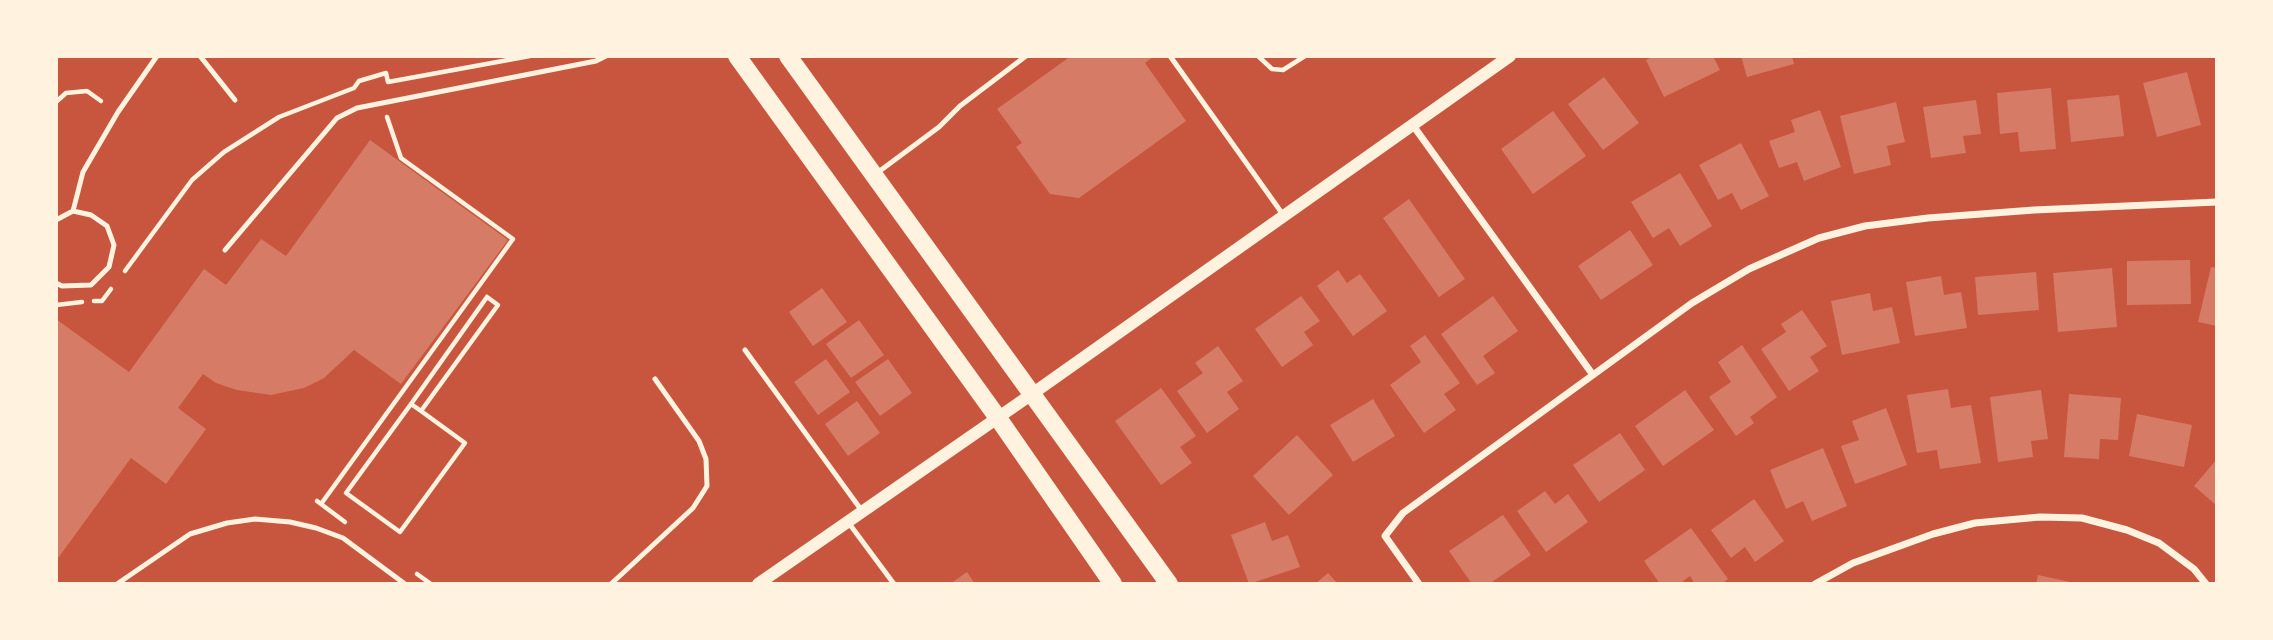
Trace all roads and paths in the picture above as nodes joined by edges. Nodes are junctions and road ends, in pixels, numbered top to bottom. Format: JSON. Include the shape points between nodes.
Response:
{"nodes":[{"id":1,"x":157,"y":56,"type":"edge"},
{"id":2,"x":200,"y":56,"type":"edge"},
{"id":3,"x":530,"y":56,"type":"edge"},
{"id":4,"x":606,"y":56,"type":"edge"},
{"id":5,"x":737,"y":56,"type":"edge"},
{"id":6,"x":788,"y":56,"type":"edge"},
{"id":7,"x":1026,"y":56,"type":"edge"},
{"id":8,"x":1170,"y":56,"type":"edge"},
{"id":9,"x":1258,"y":56,"type":"edge"},
{"id":10,"x":1305,"y":56,"type":"edge"},
{"id":11,"x":1510,"y":56,"type":"edge"},
{"id":12,"x":235,"y":100,"type":"dead end"},
{"id":13,"x":56,"y":102,"type":"edge"},
{"id":14,"x":101,"y":102,"type":"dead end"},
{"id":15,"x":387,"y":117,"type":"dead end"},
{"id":16,"x":1412,"y":124,"type":"junction"},
{"id":17,"x":874,"y":175,"type":"junction"},
{"id":18,"x":2217,"y":202,"type":"edge"},
{"id":19,"x":73,"y":211,"type":"junction"},
{"id":20,"x":1284,"y":216,"type":"junction"},
{"id":21,"x":56,"y":220,"type":"edge"},
{"id":22,"x":225,"y":250,"type":"dead end"},
{"id":23,"x":121,"y":275,"type":"dead end"},
{"id":24,"x":56,"y":283,"type":"edge"},
{"id":25,"x":115,"y":284,"type":"dead end"},
{"id":26,"x":56,"y":305,"type":"edge"},
{"id":27,"x":447,"y":330,"type":"junction"},
{"id":28,"x":457,"y":337,"type":"junction"},
{"id":29,"x":745,"y":350,"type":"dead end"},
{"id":30,"x":1594,"y":375,"type":"junction"},
{"id":31,"x":655,"y":379,"type":"dead end"},
{"id":32,"x":1032,"y":394,"type":"junction"},
{"id":33,"x":411,"y":404,"type":"junction"},
{"id":34,"x":421,"y":411,"type":"junction"},
{"id":35,"x":998,"y":418,"type":"junction"},
{"id":36,"x":321,"y":504,"type":"dead end"},
{"id":37,"x":862,"y":511,"type":"junction"},
{"id":38,"x":847,"y":522,"type":"junction"},
{"id":39,"x":117,"y":584,"type":"edge"},
{"id":40,"x":405,"y":584,"type":"edge"},
{"id":41,"x":611,"y":584,"type":"edge"},
{"id":42,"x":758,"y":584,"type":"edge"},
{"id":43,"x":894,"y":584,"type":"edge"},
{"id":44,"x":1113,"y":584,"type":"edge"},
{"id":45,"x":1169,"y":584,"type":"edge"},
{"id":46,"x":1419,"y":584,"type":"edge"},
{"id":47,"x":1815,"y":584,"type":"edge"},
{"id":48,"x":2206,"y":584,"type":"edge"}],
"edges":[{"from":1,"to":19,"type":"lane","via":[[83,172]]},
{"from":2,"to":12,"type":"lane"},
{"from":3,"to":23,"type":"path","via":[[388,82],[386,73],[359,81],[355,91],[279,117],[224,152],[192,180]]},
{"from":4,"to":22,"type":"lane","via":[[357,108],[337,118]]},
{"from":5,"to":35,"type":"main road"},
{"from":6,"to":17,"type":"main road"},
{"from":7,"to":17,"type":"lane"},
{"from":8,"to":20,"type":"lane"},
{"from":9,"to":10,"type":"path","via":[[1272,69],[1283,70]]},
{"from":11,"to":16,"type":"street"},
{"from":13,"to":14,"type":"path","via":[[66,93],[88,92]]},
{"from":15,"to":27,"type":"path","via":[[401,158],[513,239]]},
{"from":16,"to":20,"type":"street"},
{"from":16,"to":30,"type":"street"},
{"from":17,"to":32,"type":"main road"},
{"from":18,"to":30,"type":"street","via":[[1928,218],[1865,226],[1819,238],[1725,282]]},
{"from":19,"to":21,"type":"lane"},
{"from":19,"to":24,"type":"lane","via":[[91,215],[107,226],[114,245],[109,267],[91,285]]},
{"from":20,"to":32,"type":"street"},
{"from":25,"to":26,"type":"path","via":[[102,301]]},
{"from":27,"to":28,"type":"path"},
{"from":27,"to":36,"type":"path"},
{"from":28,"to":33,"type":"path"},
{"from":28,"to":34,"type":"path","via":[[487,297],[498,305]]},
{"from":29,"to":37,"type":"lane"},
{"from":30,"to":46,"type":"street","via":[[1403,513],[1385,536]]},
{"from":31,"to":41,"type":"lane","via":[[699,441],[706,459],[707,486],[693,508]]},
{"from":32,"to":35,"type":"street"},
{"from":32,"to":45,"type":"main road"},
{"from":33,"to":34,"type":"path"},
{"from":33,"to":34,"type":"path","via":[[346,493],[400,532],[465,443]]},
{"from":35,"to":37,"type":"street"},
{"from":35,"to":44,"type":"main road"},
{"from":37,"to":38,"type":"street"},
{"from":38,"to":42,"type":"street"},
{"from":38,"to":43,"type":"lane"},
{"from":39,"to":40,"type":"lane","via":[[190,534],[256,519],[290,522],[343,538]]},
{"from":47,"to":48,"type":"street","via":[[1853,563],[1933,534],[1975,523],[2040,517],[2082,518],[2127,530],[2159,543]]}]}
